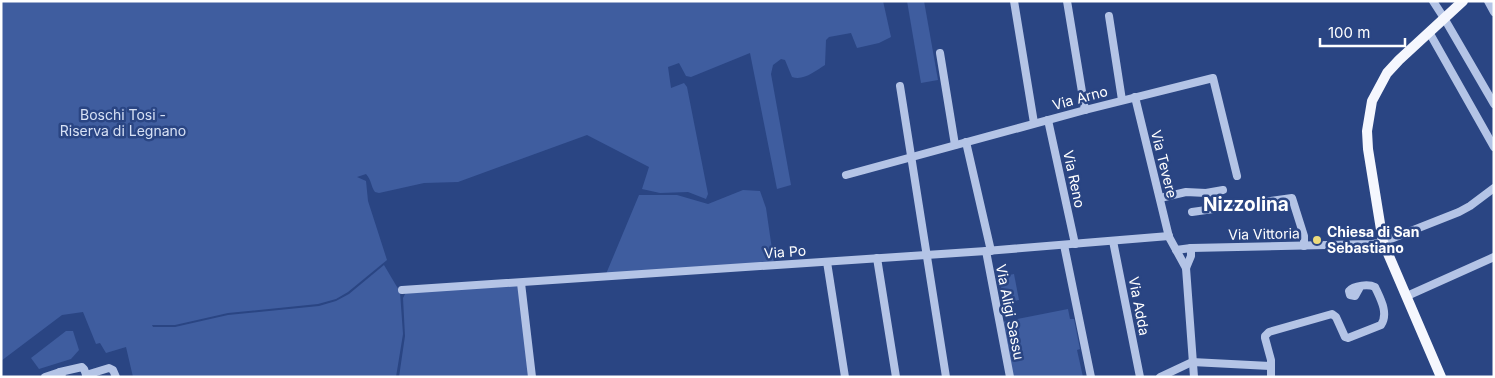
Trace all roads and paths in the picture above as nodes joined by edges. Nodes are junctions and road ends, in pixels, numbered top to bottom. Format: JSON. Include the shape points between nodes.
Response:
{"nodes":[{"id":1,"x":1014,"y":1,"type":"edge"},
{"id":2,"x":1067,"y":1,"type":"edge"},
{"id":3,"x":1433,"y":1,"type":"edge"},
{"id":4,"x":1462,"y":1,"type":"edge"},
{"id":5,"x":1488,"y":1,"type":"edge"},
{"id":6,"x":1494,"y":12,"type":"edge"},
{"id":7,"x":1109,"y":16,"type":"dead end"},
{"id":8,"x":1444,"y":18,"type":"junction"},
{"id":9,"x":1429,"y":32,"type":"junction"},
{"id":10,"x":940,"y":54,"type":"dead end"},
{"id":11,"x":900,"y":86,"type":"dead end"},
{"id":12,"x":1135,"y":97,"type":"junction"},
{"id":13,"x":1122,"y":100,"type":"junction"},
{"id":14,"x":1494,"y":104,"type":"edge"},
{"id":15,"x":1085,"y":110,"type":"junction"},
{"id":16,"x":1048,"y":120,"type":"junction"},
{"id":17,"x":1034,"y":123,"type":"junction"},
{"id":18,"x":966,"y":142,"type":"junction"},
{"id":19,"x":956,"y":145,"type":"junction"},
{"id":20,"x":1494,"y":147,"type":"edge"},
{"id":21,"x":911,"y":156,"type":"junction"},
{"id":22,"x":846,"y":175,"type":"dead end"},
{"id":23,"x":1237,"y":176,"type":"dead end"},
{"id":24,"x":1494,"y":188,"type":"edge"},
{"id":25,"x":1223,"y":190,"type":"dead end"},
{"id":26,"x":1160,"y":198,"type":"junction"},
{"id":27,"x":1192,"y":212,"type":"dead end"},
{"id":28,"x":1169,"y":236,"type":"junction"},
{"id":29,"x":1113,"y":241,"type":"junction"},
{"id":30,"x":1383,"y":242,"type":"junction"},
{"id":31,"x":1075,"y":244,"type":"junction"},
{"id":32,"x":1064,"y":245,"type":"junction"},
{"id":33,"x":1304,"y":246,"type":"junction"},
{"id":34,"x":988,"y":251,"type":"junction"},
{"id":35,"x":1191,"y":252,"type":"junction"},
{"id":36,"x":1178,"y":254,"type":"junction"},
{"id":37,"x":926,"y":255,"type":"junction"},
{"id":38,"x":1494,"y":257,"type":"edge"},
{"id":39,"x":877,"y":258,"type":"junction"},
{"id":40,"x":827,"y":262,"type":"junction"},
{"id":41,"x":1186,"y":268,"type":"junction"},
{"id":42,"x":521,"y":283,"type":"junction"},
{"id":43,"x":1360,"y":287,"type":"dead end"},
{"id":44,"x":402,"y":290,"type":"dead end"},
{"id":45,"x":1406,"y":296,"type":"junction"},
{"id":46,"x":1192,"y":362,"type":"junction"},
{"id":47,"x":1270,"y":366,"type":"junction"},
{"id":48,"x":61,"y":374,"type":"edge"},
{"id":49,"x":86,"y":376,"type":"edge"},
{"id":50,"x":45,"y":377,"type":"edge"},
{"id":51,"x":116,"y":377,"type":"edge"},
{"id":52,"x":532,"y":377,"type":"edge"},
{"id":53,"x":845,"y":377,"type":"edge"},
{"id":54,"x":896,"y":377,"type":"edge"},
{"id":55,"x":946,"y":377,"type":"edge"},
{"id":56,"x":1010,"y":377,"type":"edge"},
{"id":57,"x":1091,"y":377,"type":"edge"},
{"id":58,"x":1140,"y":377,"type":"edge"},
{"id":59,"x":1160,"y":377,"type":"edge"},
{"id":60,"x":1194,"y":377,"type":"edge"},
{"id":61,"x":1271,"y":377,"type":"edge"},
{"id":62,"x":1441,"y":377,"type":"edge"}],
"edges":[{"from":1,"to":17,"type":"street"},
{"from":2,"to":15,"type":"street"},
{"from":3,"to":8,"type":"street"},
{"from":4,"to":8,"type":"main road"},
{"from":5,"to":6,"type":"street"},
{"from":7,"to":13,"type":"street"},
{"from":8,"to":9,"type":"main road"},
{"from":8,"to":14,"type":"street"},
{"from":9,"to":20,"type":"street"},
{"from":9,"to":30,"type":"main road","via":[[1387,73],[1374,95],[1369,112],[1367,143]]},
{"from":10,"to":19,"type":"street"},
{"from":11,"to":21,"type":"street"},
{"from":12,"to":13,"type":"street","name":"Via Arno"},
{"from":12,"to":23,"type":"street","name":"Via Arno","via":[[1213,78]]},
{"from":12,"to":26,"type":"street","name":"Via Tevere"},
{"from":13,"to":15,"type":"street","name":"Via Arno"},
{"from":15,"to":16,"type":"street","name":"Via Arno"},
{"from":16,"to":17,"type":"street","name":"Via Arno"},
{"from":16,"to":31,"type":"street","name":"Via Reno"},
{"from":17,"to":18,"type":"street","name":"Via Arno"},
{"from":18,"to":19,"type":"street","name":"Via Arno"},
{"from":18,"to":34,"type":"street","name":"Via Aligi Sassu"},
{"from":19,"to":21,"type":"street","name":"Via Arno"},
{"from":21,"to":22,"type":"street","name":"Via Arno"},
{"from":21,"to":37,"type":"street"},
{"from":24,"to":30,"type":"street","name":"Via Vittoria","via":[[1459,212]]},
{"from":25,"to":26,"type":"street","via":[[1186,192]]},
{"from":26,"to":28,"type":"street","name":"Via Tevere"},
{"from":27,"to":33,"type":"street","via":[[1292,198]]},
{"from":28,"to":29,"type":"street","name":"Via Po"},
{"from":28,"to":36,"type":"street","name":"Via Tevere"},
{"from":29,"to":31,"type":"street","name":"Via Po"},
{"from":29,"to":58,"type":"street","name":"Via Adda"},
{"from":30,"to":33,"type":"street","name":"Via Vittoria"},
{"from":30,"to":45,"type":"main road"},
{"from":31,"to":32,"type":"street","name":"Via Po"},
{"from":32,"to":34,"type":"street","name":"Via Po"},
{"from":32,"to":57,"type":"street"},
{"from":33,"to":35,"type":"street","name":"Via Vittoria"},
{"from":34,"to":37,"type":"street","name":"Via Po"},
{"from":34,"to":56,"type":"street","name":"Via Aligi Sassu"},
{"from":35,"to":36,"type":"street","name":"Via Vittoria"},
{"from":35,"to":41,"type":"street"},
{"from":36,"to":41,"type":"street","name":"Via Tevere"},
{"from":37,"to":39,"type":"street","name":"Via Po"},
{"from":37,"to":55,"type":"street"},
{"from":38,"to":45,"type":"street"},
{"from":39,"to":40,"type":"street","name":"Via Po"},
{"from":39,"to":54,"type":"street"},
{"from":40,"to":42,"type":"street","name":"Via Po"},
{"from":40,"to":53,"type":"street"},
{"from":41,"to":46,"type":"street"},
{"from":42,"to":44,"type":"street","name":"Via Po"},
{"from":42,"to":52,"type":"street"},
{"from":43,"to":47,"type":"street","via":[[1375,287],[1385,312],[1381,325],[1348,338],[1332,314],[1269,332],[1265,338],[1272,360]]},
{"from":45,"to":62,"type":"main road"},
{"from":46,"to":47,"type":"street"},
{"from":46,"to":59,"type":"street"},
{"from":46,"to":60,"type":"street"},
{"from":47,"to":61,"type":"street"},
{"from":48,"to":49,"type":"street","via":[[77,367],[84,369]]},
{"from":48,"to":50,"type":"street"},
{"from":49,"to":51,"type":"street","via":[[109,368]]}]}
